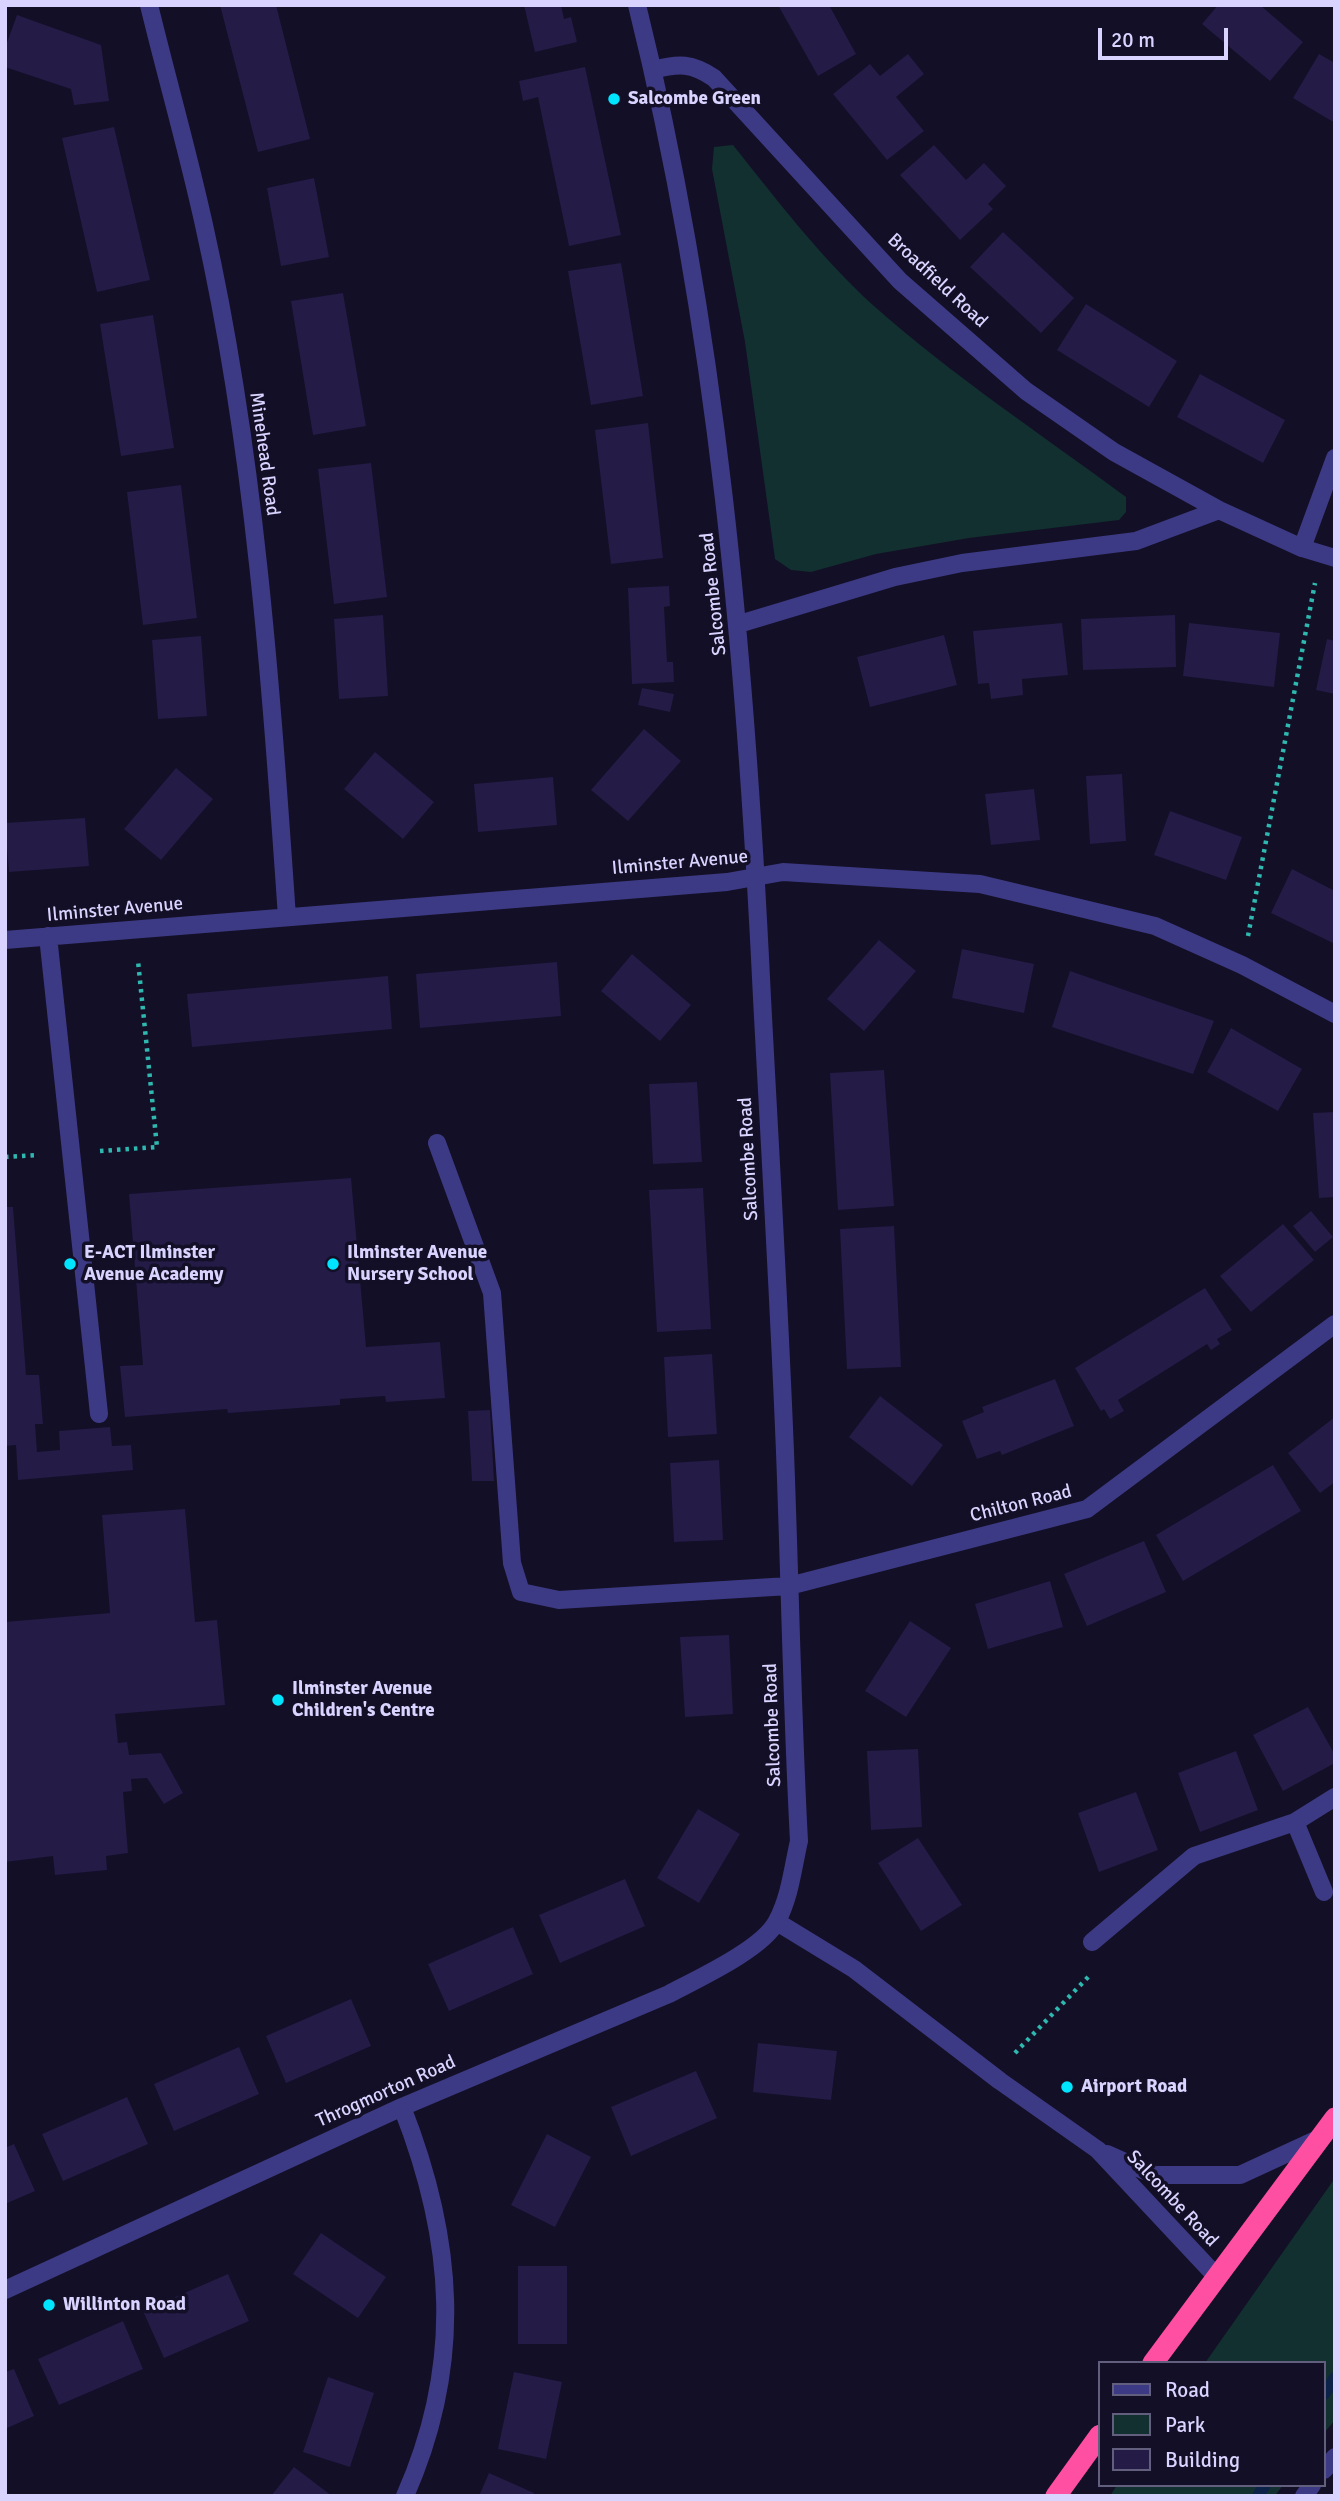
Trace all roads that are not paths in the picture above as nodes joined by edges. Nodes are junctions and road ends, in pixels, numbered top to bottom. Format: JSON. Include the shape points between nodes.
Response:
{"nodes":[{"id":1,"x":149,"y":5,"type":"edge"},
{"id":2,"x":637,"y":5,"type":"edge"},
{"id":3,"x":653,"y":70,"type":"junction"},
{"id":4,"x":1335,"y":458,"type":"edge"},
{"id":5,"x":1219,"y":509,"type":"junction"},
{"id":6,"x":1302,"y":548,"type":"junction"},
{"id":7,"x":1327,"y":557,"type":"edge"},
{"id":8,"x":739,"y":624,"type":"junction"},
{"id":9,"x":757,"y":878,"type":"junction"},
{"id":10,"x":287,"y":917,"type":"junction"},
{"id":11,"x":48,"y":936,"type":"junction"},
{"id":12,"x":5,"y":940,"type":"edge"},
{"id":13,"x":1335,"y":1014,"type":"edge"},
{"id":14,"x":437,"y":1143,"type":"dead end"},
{"id":15,"x":1335,"y":1324,"type":"edge"},
{"id":16,"x":99,"y":1414,"type":"dead end"},
{"id":17,"x":789,"y":1586,"type":"junction"},
{"id":18,"x":1335,"y":1797,"type":"edge"},
{"id":19,"x":1295,"y":1822,"type":"junction"},
{"id":20,"x":1324,"y":1892,"type":"dead end"},
{"id":21,"x":777,"y":1923,"type":"junction"},
{"id":22,"x":1092,"y":1942,"type":"road end"},
{"id":23,"x":402,"y":2107,"type":"junction"},
{"id":24,"x":1335,"y":2118,"type":"edge"},
{"id":25,"x":1318,"y":2139,"type":"junction"},
{"id":26,"x":1098,"y":2150,"type":"junction"},
{"id":27,"x":1216,"y":2276,"type":"junction"},
{"id":28,"x":5,"y":2290,"type":"edge"},
{"id":29,"x":1154,"y":2361,"type":"edge"},
{"id":30,"x":1098,"y":2438,"type":"edge"},
{"id":31,"x":405,"y":2496,"type":"edge"},
{"id":32,"x":1056,"y":2496,"type":"edge"}],
"edges":[{"from":1,"to":10,"type":"street","name":"Minehead Road","via":[[204,227],[236,404],[259,566]]},
{"from":2,"to":3,"type":"street","name":"Salcombe Road"},
{"from":3,"to":5,"type":"street","name":"Broadfield Road","via":[[678,63],[696,66],[714,78],[900,281],[1026,391],[1114,452]]},
{"from":3,"to":8,"type":"street","name":"Salcombe Road","via":[[688,233]]},
{"from":4,"to":6,"type":"street"},
{"from":5,"to":6,"type":"street","name":"Broadfield Road"},
{"from":5,"to":8,"type":"street","via":[[1136,541],[908,574]]},
{"from":6,"to":7,"type":"street","name":"Broadfield Road"},
{"from":8,"to":9,"type":"street","name":"Salcombe Road"},
{"from":9,"to":10,"type":"street","name":"Ilminster Avenue"},
{"from":9,"to":13,"type":"street","name":"Ilminster Avenue","via":[[783,872],[980,884],[1155,926]]},
{"from":9,"to":17,"type":"street","name":"Salcombe Road"},
{"from":10,"to":11,"type":"street","name":"Ilminster Avenue"},
{"from":11,"to":12,"type":"street","name":"Ilminster Avenue"},
{"from":11,"to":16,"type":"street"},
{"from":14,"to":17,"type":"street","name":"Chilton Road","via":[[492,1293],[512,1563],[521,1592],[559,1600]]},
{"from":15,"to":17,"type":"street","name":"Chilton Road","via":[[1087,1509]]},
{"from":17,"to":21,"type":"street","name":"Salcombe Road","via":[[799,1841]]},
{"from":18,"to":19,"type":"street"},
{"from":19,"to":20,"type":"street"},
{"from":19,"to":22,"type":"street","via":[[1194,1856]]},
{"from":21,"to":23,"type":"street","name":"Throgmorton Road","via":[[719,1969],[669,1994]]},
{"from":21,"to":26,"type":"street","name":"Salcombe Road","via":[[854,1969]]},
{"from":23,"to":28,"type":"street","name":"Throgmorton Road"},
{"from":23,"to":31,"type":"street","via":[[434,2200],[447,2319],[425,2449]]},
{"from":24,"to":25,"type":"highway"},
{"from":25,"to":26,"type":"street","name":"Salcombe Road","via":[[1240,2175],[1154,2175]]},
{"from":25,"to":27,"type":"highway"},
{"from":26,"to":27,"type":"street","name":"Salcombe Road"},
{"from":27,"to":29,"type":"highway"},
{"from":30,"to":32,"type":"highway"}]}
